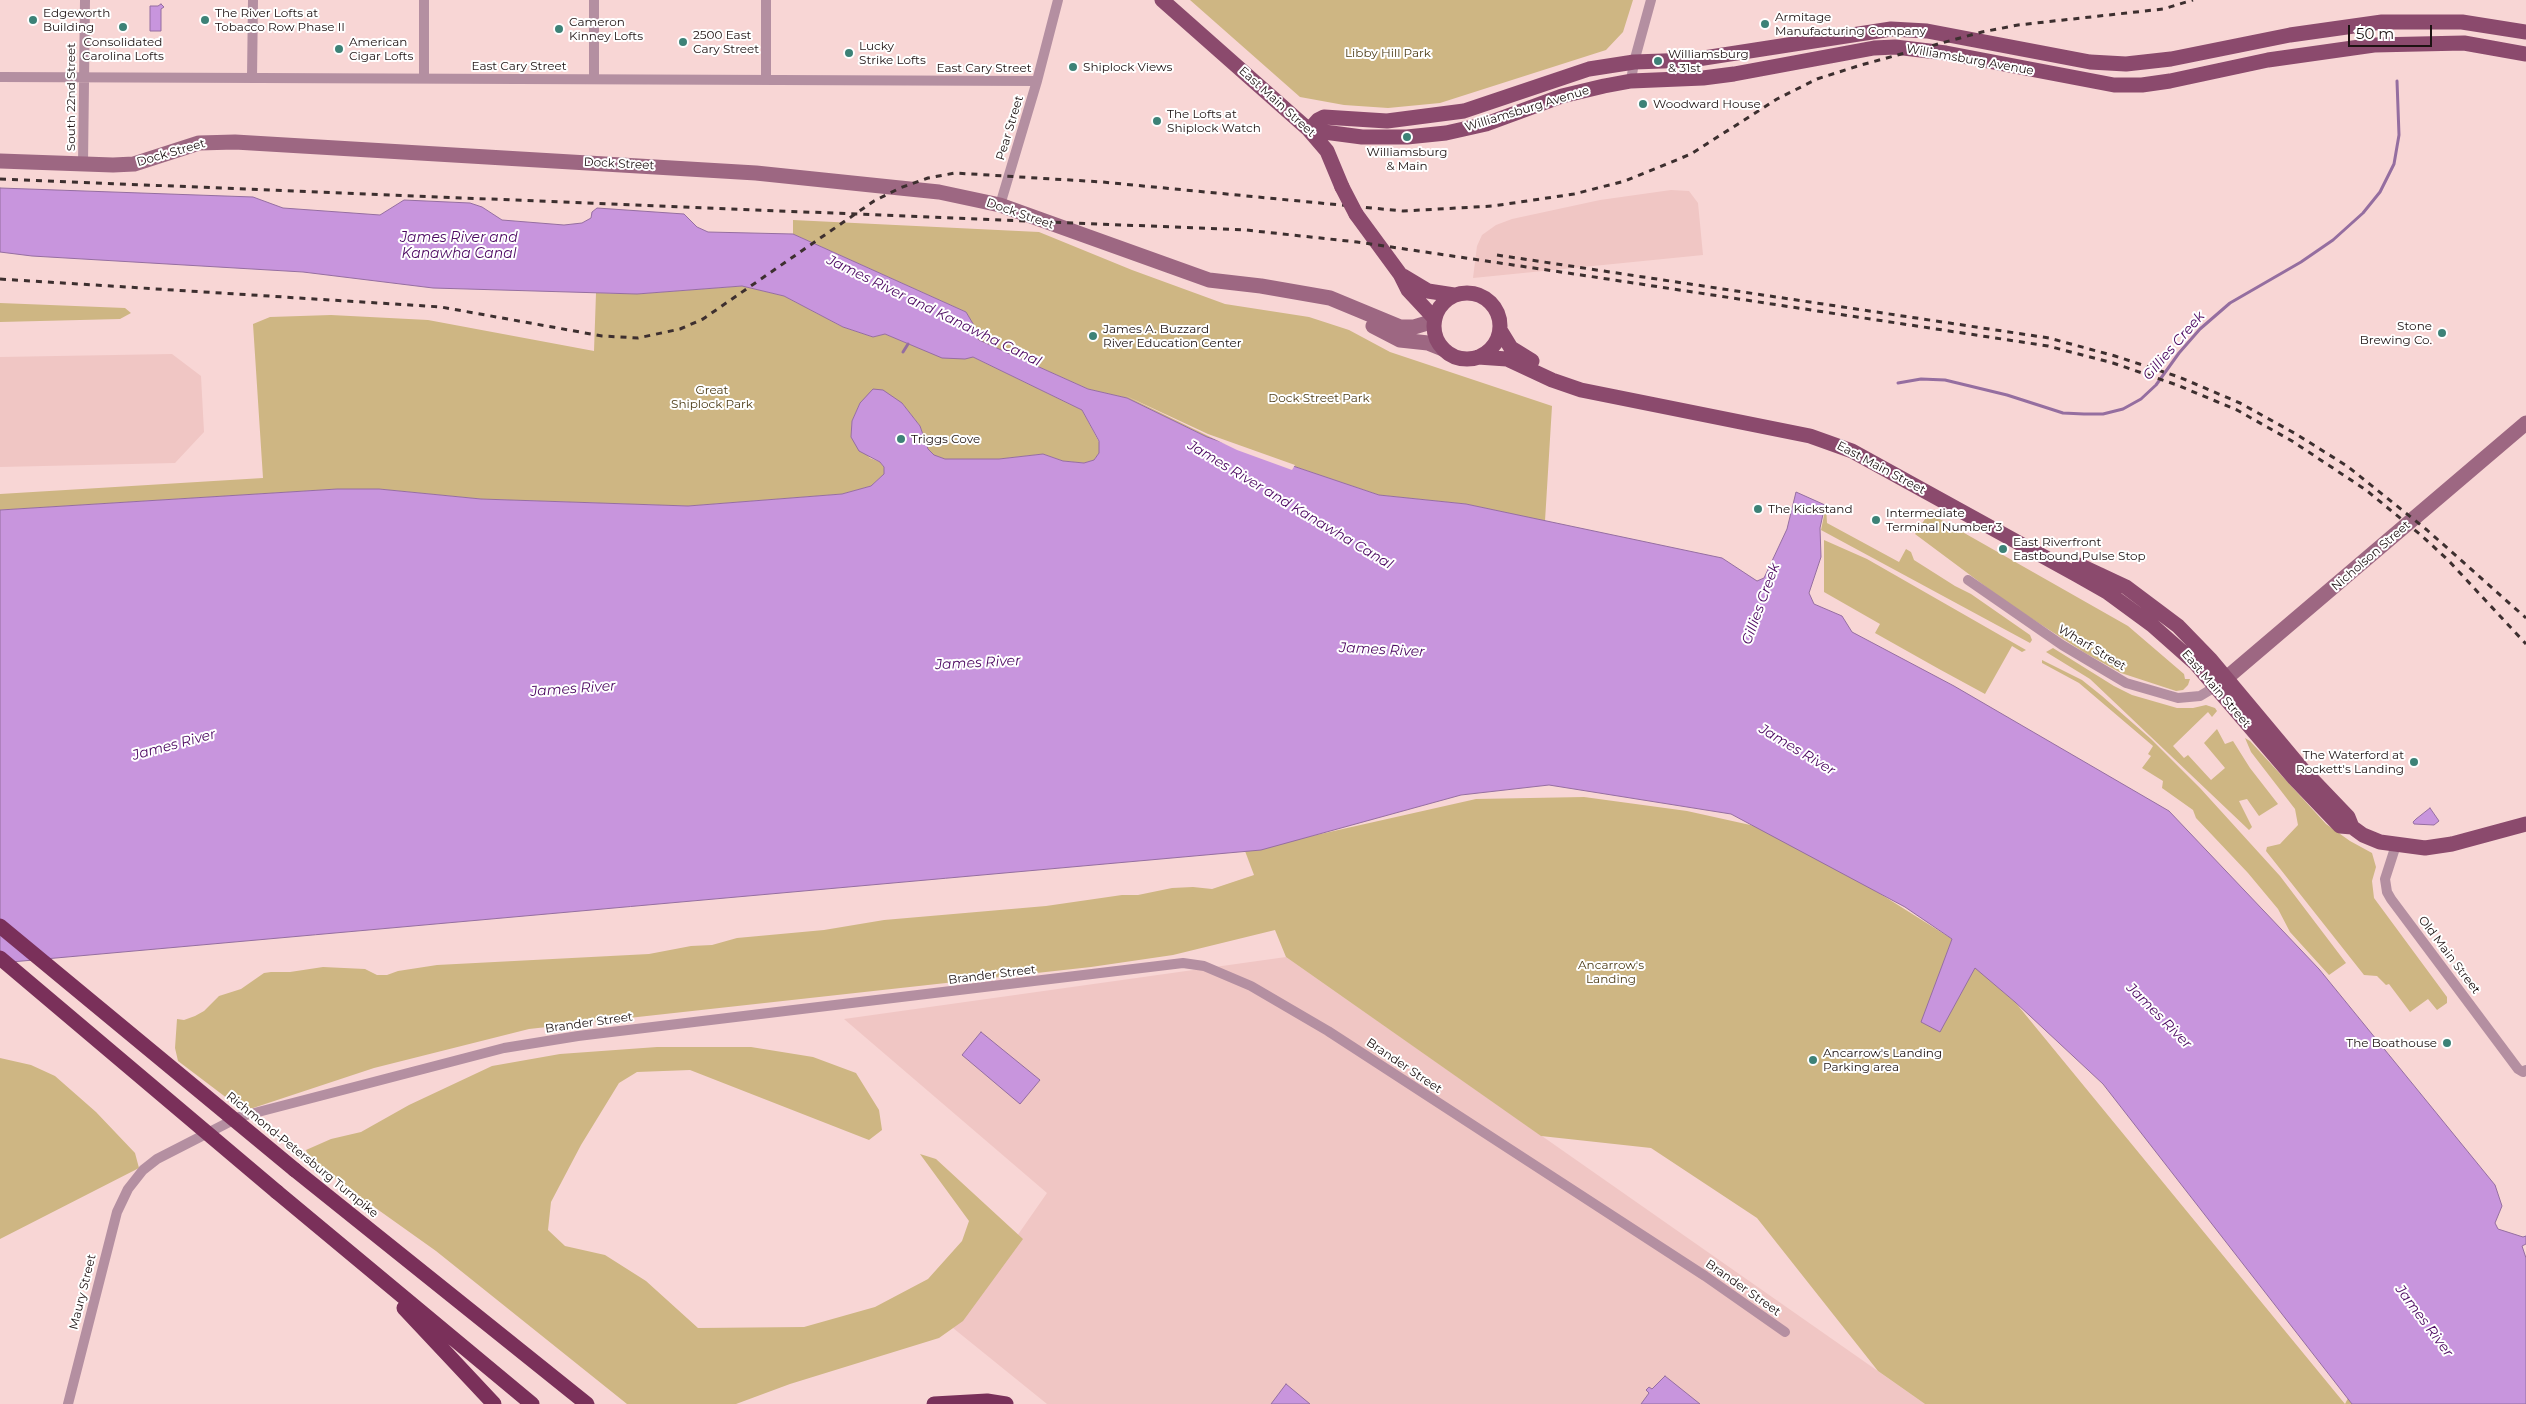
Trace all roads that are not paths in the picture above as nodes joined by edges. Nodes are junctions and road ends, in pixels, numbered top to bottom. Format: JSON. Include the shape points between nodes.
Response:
{"nodes":[{"id":1,"x":85,"y":0,"type":"edge"},
{"id":2,"x":253,"y":0,"type":"edge"},
{"id":3,"x":424,"y":0,"type":"edge"},
{"id":4,"x":594,"y":0,"type":"edge"},
{"id":5,"x":766,"y":0,"type":"edge"},
{"id":6,"x":1058,"y":0,"type":"edge"},
{"id":7,"x":1162,"y":0,"type":"edge"},
{"id":8,"x":1651,"y":0,"type":"edge"},
{"id":9,"x":2526,"y":32,"type":"edge"},
{"id":10,"x":2526,"y":54,"type":"edge"},
{"id":11,"x":1634,"y":62,"type":"junction"},
{"id":12,"x":0,"y":77,"type":"edge"},
{"id":13,"x":83,"y":77,"type":"junction"},
{"id":14,"x":252,"y":78,"type":"junction"},
{"id":15,"x":424,"y":78,"type":"junction"},
{"id":16,"x":594,"y":79,"type":"junction"},
{"id":17,"x":766,"y":80,"type":"junction"},
{"id":18,"x":1037,"y":81,"type":"junction"},
{"id":19,"x":1631,"y":81,"type":"junction"},
{"id":20,"x":1309,"y":130,"type":"junction"},
{"id":21,"x":0,"y":161,"type":"edge"},
{"id":22,"x":83,"y":164,"type":"junction"},
{"id":23,"x":1000,"y":205,"type":"junction"},
{"id":24,"x":1400,"y":274,"type":"junction"},
{"id":25,"x":1226,"y":283,"type":"junction"},
{"id":26,"x":1454,"y":296,"type":"junction"},
{"id":27,"x":1434,"y":320,"type":"junction"},
{"id":28,"x":1500,"y":330,"type":"junction"},
{"id":29,"x":1443,"y":349,"type":"junction"},
{"id":30,"x":1478,"y":357,"type":"junction"},
{"id":31,"x":2526,"y":423,"type":"edge"},
{"id":32,"x":1968,"y":580,"type":"dead end"},
{"id":33,"x":2221,"y":683,"type":"junction"},
{"id":34,"x":2526,"y":824,"type":"edge"},
{"id":35,"x":2396,"y":845,"type":"junction"},
{"id":36,"x":0,"y":926,"type":"edge"},
{"id":37,"x":0,"y":958,"type":"edge"},
{"id":38,"x":2524,"y":1071,"type":"edge"},
{"id":39,"x":128,"y":1188,"type":"joint"},
{"id":40,"x":322,"y":1229,"type":"junction"},
{"id":41,"x":1785,"y":1332,"type":"dead end"},
{"id":42,"x":68,"y":1404,"type":"edge"},
{"id":43,"x":494,"y":1404,"type":"edge"},
{"id":44,"x":532,"y":1404,"type":"edge"},
{"id":45,"x":587,"y":1404,"type":"edge"},
{"id":46,"x":934,"y":1404,"type":"edge"},
{"id":47,"x":1006,"y":1404,"type":"edge"}],
"edges":[{"from":1,"to":13,"type":"street","name":"South 22nd Street"},
{"from":2,"to":14,"type":"street"},
{"from":3,"to":15,"type":"street"},
{"from":4,"to":16,"type":"street"},
{"from":5,"to":17,"type":"street"},
{"from":6,"to":18,"type":"street","name":"Pear Street"},
{"from":7,"to":20,"type":"main road","name":"East Main Street"},
{"from":8,"to":11,"type":"street"},
{"from":9,"to":11,"type":"main road","name":"Williamsburg Avenue","via":[[2462,22],[2382,22],[2126,64],[2090,62],[1927,31],[1891,29],[1691,60]]},
{"from":10,"to":19,"type":"main road","name":"Williamsburg Avenue","via":[[2464,43],[2374,45],[2268,60],[2170,81],[2114,86],[1946,53],[1895,47],[1703,78]]},
{"from":11,"to":19,"type":"street"},
{"from":11,"to":20,"type":"main road","name":"Williamsburg Avenue","via":[[1566,76],[1464,111],[1387,121],[1324,117]]},
{"from":12,"to":13,"type":"street","name":"East Cary Street"},
{"from":13,"to":14,"type":"street","name":"East Cary Street"},
{"from":13,"to":22,"type":"street","name":"South 22nd Street"},
{"from":14,"to":15,"type":"street","name":"East Cary Street"},
{"from":15,"to":16,"type":"street","name":"East Cary Street"},
{"from":16,"to":17,"type":"street","name":"East Cary Street"},
{"from":17,"to":18,"type":"street","name":"East Cary Street"},
{"from":18,"to":23,"type":"street","name":"Pear Street"},
{"from":19,"to":20,"type":"main road","name":"Williamsburg Avenue","via":[[1580,91],[1486,124],[1446,132],[1386,138],[1340,136]]},
{"from":20,"to":24,"type":"main road","name":"East Main Street","bridge":true,"via":[[1328,152],[1356,214]]},
{"from":21,"to":22,"type":"main road","name":"Dock Street"},
{"from":22,"to":23,"type":"main road","name":"Dock Street","via":[[134,164],[199,143],[235,142],[756,173],[939,192]]},
{"from":23,"to":25,"type":"main road","name":"Dock Street","via":[[1185,274]]},
{"from":24,"to":26,"type":"main road","name":"East Main Street","via":[[1428,292]]},
{"from":24,"to":27,"type":"main road","name":"East Main Street","via":[[1408,290]]},
{"from":25,"to":27,"type":"main road","name":"Dock Street","via":[[1330,298],[1400,327],[1414,327]]},
{"from":25,"to":29,"type":"main road","name":"Dock Street","via":[[1339,310],[1393,337]]},
{"from":26,"to":27,"type":"main road","via":[[1444,302]]},
{"from":26,"to":28,"type":"main road","via":[[1472,293],[1484,298],[1496,310]]},
{"from":27,"to":29,"type":"main road","via":[[1436,338]]},
{"from":28,"to":30,"type":"main road","via":[[1490,349]]},
{"from":28,"to":33,"type":"main road","name":"East Main Street","via":[[1508,345],[1518,354],[1581,380],[1817,428],[1851,440],[2083,568],[2138,594],[2178,626]]},
{"from":29,"to":30,"type":"main road","via":[[1463,359]]},
{"from":30,"to":33,"type":"main road","name":"East Main Street","via":[[1507,359],[1581,390],[1835,443],[2106,592],[2172,641]]},
{"from":31,"to":33,"type":"main road","name":"Nicholson Street"},
{"from":32,"to":33,"type":"street","name":"Wharf Street","via":[[2062,645],[2126,682],[2178,698],[2200,696]]},
{"from":33,"to":35,"type":"main road","name":"East Main Street","via":[[2348,817],[2352,827],[2363,835]]},
{"from":34,"to":35,"type":"main road","name":"East Main Street","via":[[2445,846]]},
{"from":35,"to":38,"type":"street","name":"Old Main Street","via":[[2385,879],[2386,892]]},
{"from":36,"to":45,"type":"highway","name":"Richmond-Petersburg Turnpike","bridge":true,"via":[[295,1170]]},
{"from":37,"to":40,"type":"highway","bridge":true},
{"from":39,"to":41,"type":"street","name":"Brander Street","via":[[157,1159],[239,1117],[504,1048],[1184,963],[1204,966],[1250,986],[1328,1031],[1705,1276]]},
{"from":39,"to":42,"type":"street","name":"Maury Street","via":[[116,1218]]},
{"from":40,"to":43,"type":"highway","via":[[440,1345]]},
{"from":40,"to":44,"type":"highway"},
{"from":46,"to":47,"type":"highway","via":[[987,1400]]}]}
